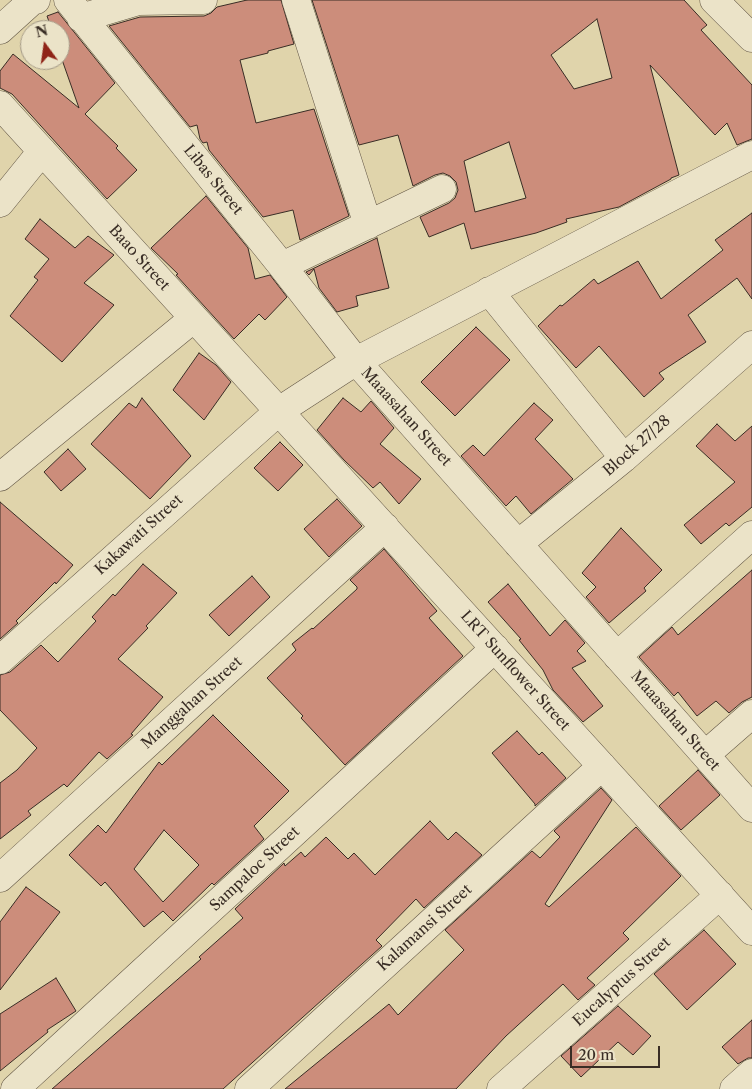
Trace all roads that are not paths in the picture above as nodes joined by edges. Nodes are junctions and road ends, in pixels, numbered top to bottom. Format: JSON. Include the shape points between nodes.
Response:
{"nodes":[{"id":1,"x":36,"y":0,"type":"edge"},
{"id":2,"x":203,"y":0,"type":"edge"},
{"id":3,"x":296,"y":0,"type":"edge"},
{"id":4,"x":714,"y":0,"type":"edge"},
{"id":5,"x":75,"y":9,"type":"edge"},
{"id":6,"x":0,"y":30,"type":"edge"},
{"id":7,"x":752,"y":38,"type":"edge"},
{"id":8,"x":0,"y":105,"type":"edge"},
{"id":9,"x":42,"y":151,"type":"junction"},
{"id":10,"x":752,"y":155,"type":"edge"},
{"id":11,"x":442,"y":189,"type":"dead end"},
{"id":12,"x":0,"y":203,"type":"edge"},
{"id":13,"x":368,"y":225,"type":"junction"},
{"id":14,"x":282,"y":266,"type":"junction"},
{"id":15,"x":489,"y":291,"type":"junction"},
{"id":16,"x":194,"y":318,"type":"junction"},
{"id":17,"x":752,"y":345,"type":"edge"},
{"id":18,"x":356,"y":361,"type":"junction"},
{"id":19,"x":279,"y":411,"type":"junction"},
{"id":20,"x":624,"y":458,"type":"junction"},
{"id":21,"x":0,"y":477,"type":"edge"},
{"id":22,"x":385,"y":527,"type":"junction"},
{"id":23,"x":752,"y":535,"type":"edge"},
{"id":24,"x":518,"y":544,"type":"junction"},
{"id":25,"x":495,"y":648,"type":"junction"},
{"id":26,"x":617,"y":656,"type":"junction"},
{"id":27,"x":0,"y":660,"type":"edge"},
{"id":28,"x":752,"y":714,"type":"edge"},
{"id":29,"x":705,"y":755,"type":"junction"},
{"id":30,"x":602,"y":766,"type":"junction"},
{"id":31,"x":752,"y":808,"type":"edge"},
{"id":32,"x":0,"y":878,"type":"edge"},
{"id":33,"x":720,"y":895,"type":"junction"},
{"id":34,"x":752,"y":931,"type":"edge"},
{"id":35,"x":752,"y":1073,"type":"edge"},
{"id":36,"x":15,"y":1089,"type":"edge"},
{"id":37,"x":249,"y":1089,"type":"edge"},
{"id":38,"x":502,"y":1089,"type":"edge"},
{"id":39,"x":734,"y":1089,"type":"edge"}],
"edges":[{"from":1,"to":6,"type":"street"},
{"from":2,"to":5,"type":"street","via":[[138,1]]},
{"from":3,"to":13,"type":"street"},
{"from":4,"to":7,"type":"street"},
{"from":5,"to":14,"type":"street","name":"Libas Street"},
{"from":8,"to":9,"type":"street","name":"Baao Street"},
{"from":9,"to":12,"type":"street"},
{"from":9,"to":16,"type":"street","name":"Baao Street"},
{"from":10,"to":15,"type":"street","name":"Maaasahan Street"},
{"from":11,"to":13,"type":"street"},
{"from":13,"to":14,"type":"street"},
{"from":14,"to":18,"type":"street","name":"Libas Street"},
{"from":15,"to":18,"type":"street","name":"Maaasahan Street"},
{"from":15,"to":20,"type":"street"},
{"from":16,"to":19,"type":"street","name":"Baao Street"},
{"from":16,"to":21,"type":"street"},
{"from":17,"to":20,"type":"street","name":"Block 27/28"},
{"from":18,"to":19,"type":"street","name":"Kakawati Street"},
{"from":18,"to":24,"type":"street","name":"Maaasahan Street"},
{"from":19,"to":22,"type":"street","name":"LRT Sunflower Street"},
{"from":19,"to":27,"type":"street","name":"Kakawati Street"},
{"from":20,"to":24,"type":"street","name":"Block 27/28"},
{"from":22,"to":25,"type":"street","name":"LRT Sunflower Street"},
{"from":22,"to":32,"type":"street","name":"Manggahan Street"},
{"from":23,"to":26,"type":"street"},
{"from":24,"to":26,"type":"street","name":"Maaasahan Street"},
{"from":25,"to":30,"type":"street","name":"LRT Sunflower Street"},
{"from":25,"to":36,"type":"street","name":"Sampaloc Street"},
{"from":26,"to":29,"type":"street","name":"Maaasahan Street"},
{"from":28,"to":29,"type":"street"},
{"from":29,"to":31,"type":"street","name":"Maaasahan Street"},
{"from":30,"to":33,"type":"street","name":"LRT Sunflower Street"},
{"from":30,"to":37,"type":"street","name":"Kalamansi Street"},
{"from":33,"to":34,"type":"street","name":"LRT Sunflower Street"},
{"from":33,"to":38,"type":"street","name":"Eucalyptus Street"},
{"from":35,"to":39,"type":"street"}]}
